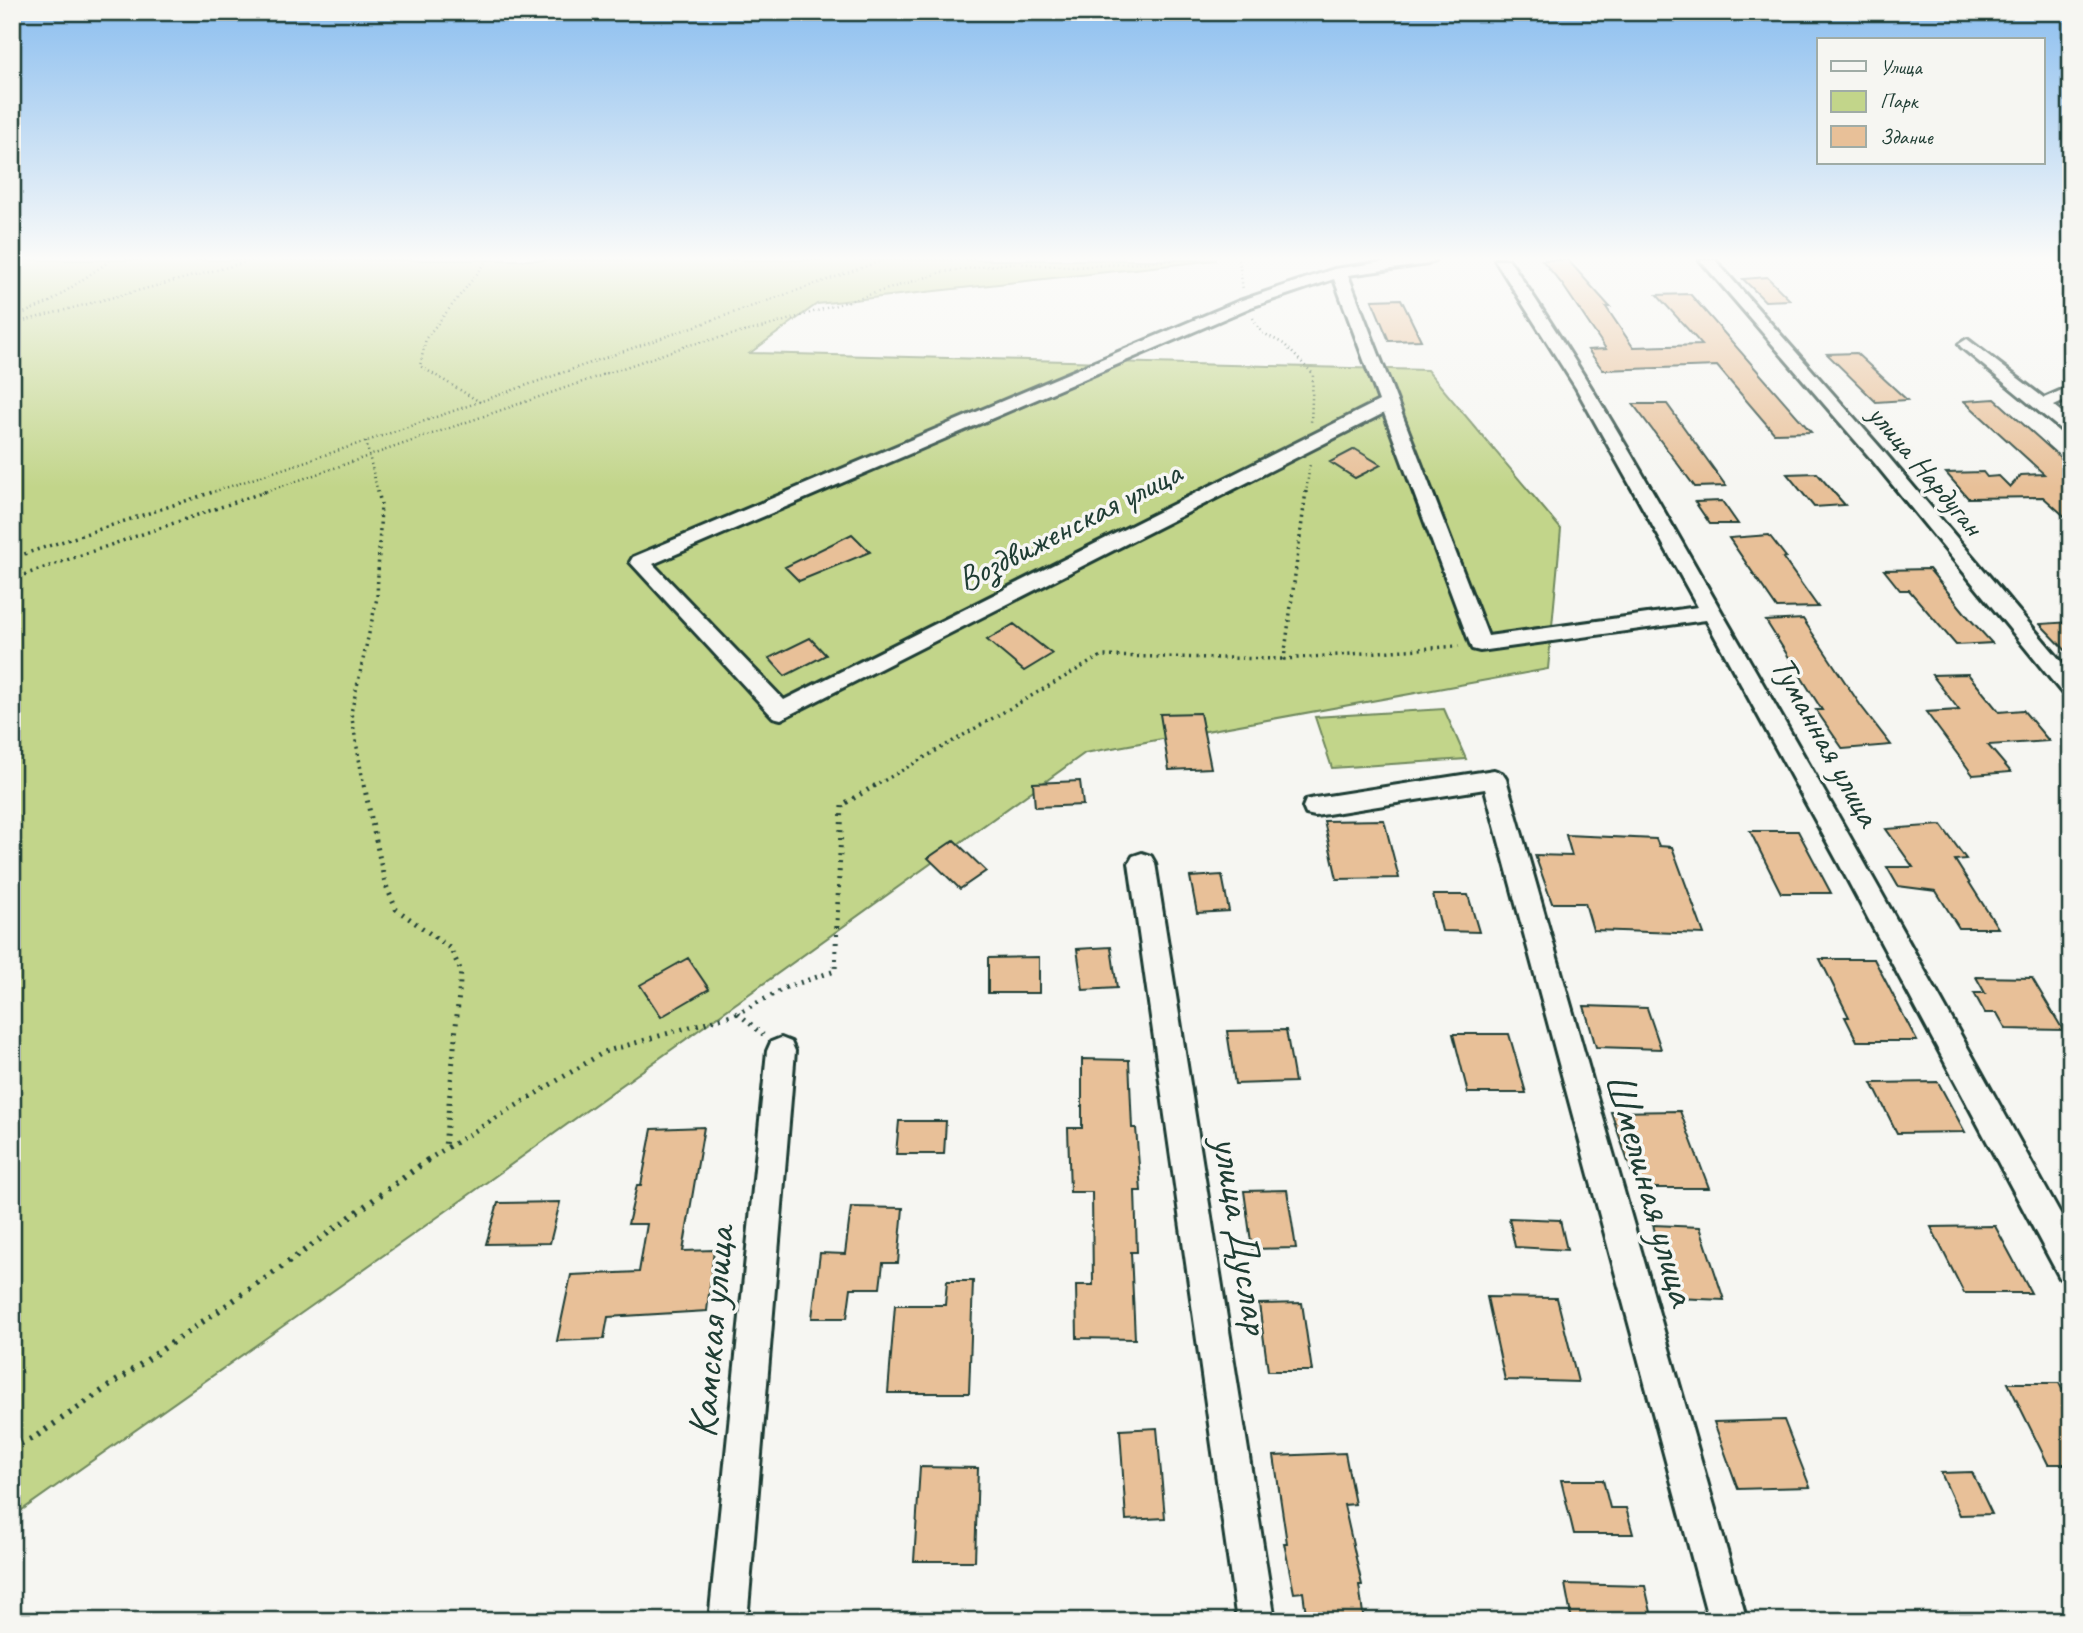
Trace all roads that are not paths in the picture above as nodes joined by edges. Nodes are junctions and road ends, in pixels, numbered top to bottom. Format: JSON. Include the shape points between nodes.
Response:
{"nodes":[{"id":1,"x":1169,"y":336,"type":"edge"},
{"id":2,"x":1363,"y":336,"type":"edge"},
{"id":3,"x":1555,"y":336,"type":"edge"},
{"id":4,"x":1774,"y":336,"type":"edge"},
{"id":5,"x":1967,"y":344,"type":"dead end"},
{"id":6,"x":2071,"y":391,"type":"edge"},
{"id":7,"x":1388,"y":404,"type":"junction"},
{"id":8,"x":2043,"y":405,"type":"junction"},
{"id":9,"x":2071,"y":429,"type":"edge"},
{"id":10,"x":1712,"y":612,"type":"junction"},
{"id":11,"x":2071,"y":688,"type":"edge"},
{"id":12,"x":1315,"y":807,"type":"dead end"},
{"id":13,"x":1142,"y":863,"type":"dead end"},
{"id":14,"x":781,"y":1051,"type":"road end"},
{"id":15,"x":2071,"y":1267,"type":"edge"},
{"id":16,"x":728,"y":1621,"type":"edge"},
{"id":17,"x":1256,"y":1621,"type":"edge"},
{"id":18,"x":1728,"y":1621,"type":"edge"}],
"edges":[{"from":1,"to":7,"type":"street","name":"Воздвиженская улица","via":[[640,562],[781,710]]},
{"from":2,"to":7,"type":"street"},
{"from":3,"to":10,"type":"street","name":"Туманная улица"},
{"from":4,"to":11,"type":"street","name":"улица Нардуган"},
{"from":5,"to":8,"type":"street"},
{"from":6,"to":8,"type":"street"},
{"from":7,"to":10,"type":"street","via":[[1480,644]]},
{"from":8,"to":9,"type":"street"},
{"from":10,"to":15,"type":"street","name":"Туманная улица","via":[[1852,859]]},
{"from":12,"to":18,"type":"street","name":"Шмелиная улица","via":[[1494,779]]},
{"from":13,"to":17,"type":"street","name":"улица Дуслар"},
{"from":14,"to":16,"type":"street","name":"Камская улица"}]}
